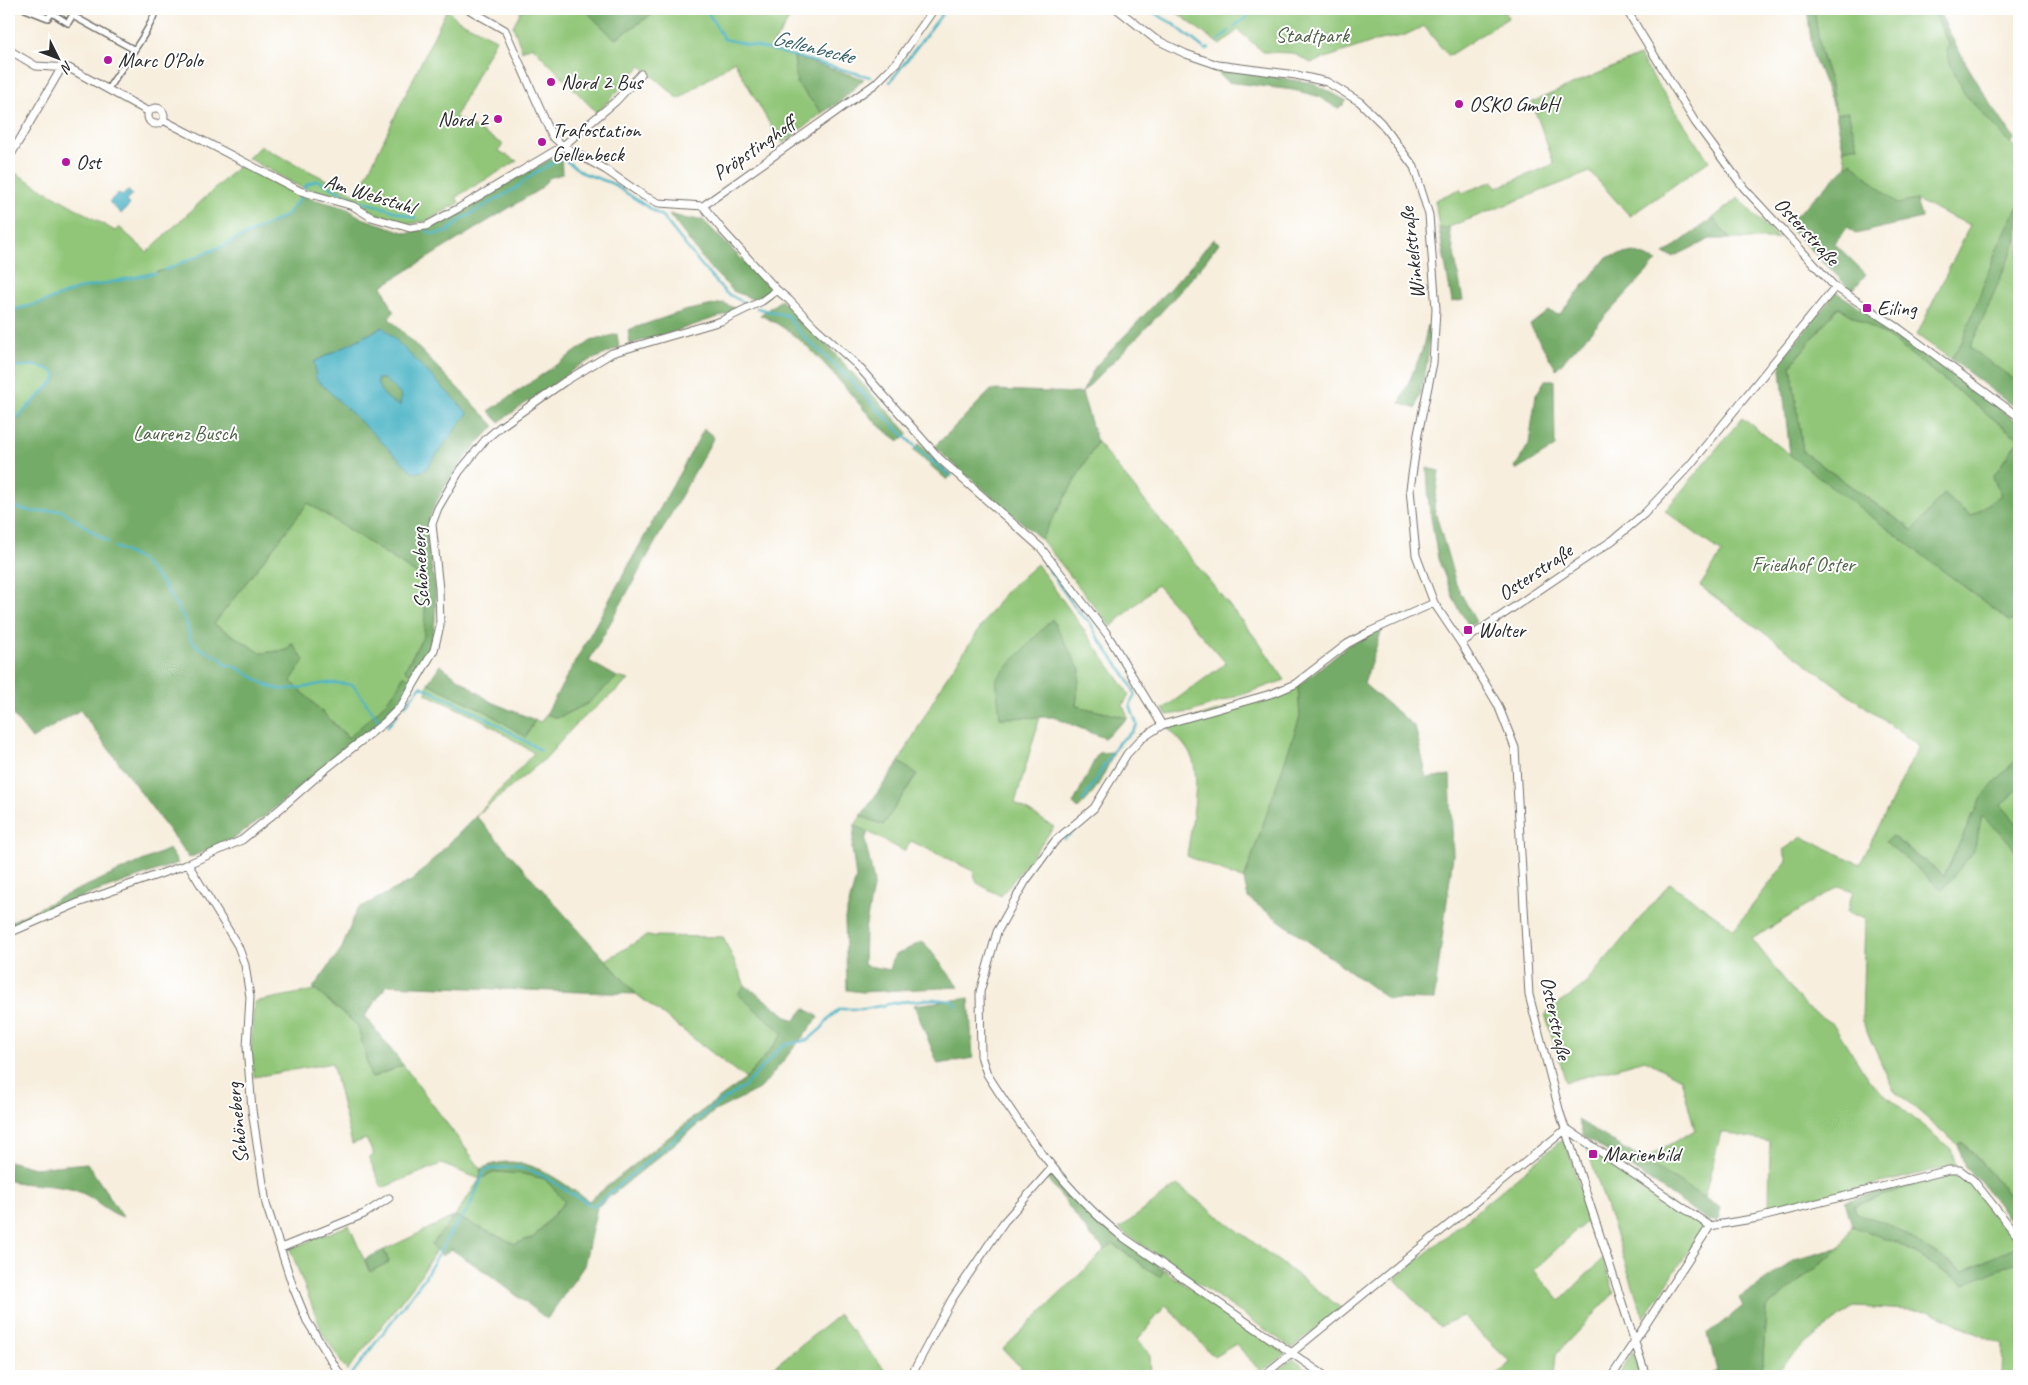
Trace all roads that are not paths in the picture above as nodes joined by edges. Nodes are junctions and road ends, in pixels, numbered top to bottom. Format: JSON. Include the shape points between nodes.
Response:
{"nodes":[{"id":1,"x":25,"y":9,"type":"edge"},
{"id":2,"x":76,"y":9,"type":"edge"},
{"id":3,"x":156,"y":9,"type":"edge"},
{"id":4,"x":468,"y":9,"type":"edge"},
{"id":5,"x":934,"y":9,"type":"edge"},
{"id":6,"x":1118,"y":9,"type":"edge"},
{"id":7,"x":1626,"y":9,"type":"edge"},
{"id":8,"x":73,"y":16,"type":"junction"},
{"id":9,"x":133,"y":49,"type":"junction"},
{"id":10,"x":9,"y":50,"type":"edge"},
{"id":11,"x":62,"y":67,"type":"junction"},
{"id":12,"x":641,"y":74,"type":"dead end"},
{"id":13,"x":108,"y":89,"type":"junction"},
{"id":14,"x":563,"y":146,"type":"junction"},
{"id":15,"x":9,"y":158,"type":"edge"},
{"id":16,"x":703,"y":206,"type":"junction"},
{"id":17,"x":1835,"y":287,"type":"junction"},
{"id":18,"x":778,"y":290,"type":"junction"},
{"id":19,"x":2019,"y":417,"type":"edge"},
{"id":20,"x":1434,"y":602,"type":"junction"},
{"id":21,"x":1461,"y":643,"type":"junction"},
{"id":22,"x":1162,"y":725,"type":"junction"},
{"id":23,"x":188,"y":864,"type":"junction"},
{"id":24,"x":9,"y":934,"type":"edge"},
{"id":25,"x":1566,"y":1129,"type":"junction"},
{"id":26,"x":1052,"y":1168,"type":"junction"},
{"id":27,"x":389,"y":1198,"type":"dead end"},
{"id":28,"x":1710,"y":1226,"type":"junction"},
{"id":29,"x":2019,"y":1226,"type":"edge"},
{"id":30,"x":2011,"y":1229,"type":"junction"},
{"id":31,"x":2019,"y":1238,"type":"edge"},
{"id":32,"x":281,"y":1248,"type":"junction"},
{"id":33,"x":1634,"y":1341,"type":"junction"},
{"id":34,"x":1292,"y":1354,"type":"junction"},
{"id":35,"x":341,"y":1376,"type":"edge"},
{"id":36,"x":911,"y":1376,"type":"edge"},
{"id":37,"x":1263,"y":1376,"type":"edge"},
{"id":38,"x":1325,"y":1376,"type":"edge"},
{"id":39,"x":1612,"y":1376,"type":"edge"},
{"id":40,"x":1646,"y":1376,"type":"edge"}],
"edges":[{"from":1,"to":8,"type":"street","via":[[48,18],[52,13],[68,23]]},
{"from":2,"to":8,"type":"street"},
{"from":3,"to":9,"type":"street"},
{"from":4,"to":14,"type":"street","via":[[505,30],[552,136]]},
{"from":5,"to":16,"type":"street","name":"Pröpstinghoff","via":[[897,62],[875,84]]},
{"from":6,"to":20,"type":"street","name":"Winkelstraße","via":[[1155,39],[1186,54],[1218,65],[1327,82],[1360,102],[1381,123],[1414,167],[1429,215],[1436,309],[1433,363],[1410,489],[1416,555]]},
{"from":7,"to":17,"type":"street","name":"Osterstraße","via":[[1695,122],[1744,188]]},
{"from":8,"to":9,"type":"street"},
{"from":9,"to":13,"type":"street"},
{"from":10,"to":11,"type":"street","name":"Am Webstuhl","via":[[36,66]]},
{"from":11,"to":13,"type":"street","name":"Am Webstuhl"},
{"from":11,"to":15,"type":"street"},
{"from":12,"to":14,"type":"street","name":"Am Webstuhl","via":[[616,101]]},
{"from":13,"to":14,"type":"street","name":"Am Webstuhl","via":[[150,112],[149,119],[154,124],[163,120],[300,191],[353,206],[371,217],[410,228],[426,226]]},
{"from":14,"to":16,"type":"street","name":"Pröpstinghoff","via":[[660,203]]},
{"from":16,"to":18,"type":"street"},
{"from":17,"to":19,"type":"street","via":[[1897,327]]},
{"from":17,"to":21,"type":"street","name":"Osterstraße","via":[[1690,465],[1644,514],[1613,540]]},
{"from":18,"to":22,"type":"street","via":[[858,366],[940,460],[1041,548],[1107,634]]},
{"from":18,"to":23,"type":"street","name":"Schöneberg","via":[[721,321],[612,353],[564,382],[486,439],[460,472],[432,524],[440,626],[429,662],[401,706],[242,840]]},
{"from":20,"to":21,"type":"street","name":"Winkelstraße"},
{"from":20,"to":22,"type":"street","via":[[1347,644],[1295,684]]},
{"from":21,"to":25,"type":"street","name":"Osterstraße","via":[[1498,705],[1515,748],[1529,995]]},
{"from":22,"to":26,"type":"street","via":[[1141,739],[1127,754],[1094,808],[1055,842],[1025,882],[997,932],[980,992],[981,1056],[987,1074]]},
{"from":23,"to":24,"type":"street","name":"Schöneberg","via":[[78,903]]},
{"from":23,"to":32,"type":"street","name":"Schöneberg","via":[[238,946],[245,965],[250,997],[247,1048],[260,1172],[266,1204]]},
{"from":25,"to":28,"type":"street"},
{"from":25,"to":33,"type":"street","name":"Osterstraße"},
{"from":25,"to":34,"type":"street"},
{"from":26,"to":34,"type":"street","via":[[1120,1236]]},
{"from":26,"to":36,"type":"street","via":[[1004,1222],[957,1291]]},
{"from":27,"to":32,"type":"street","via":[[364,1214]]},
{"from":28,"to":30,"type":"street","via":[[1758,1218],[1949,1170],[1960,1170],[1973,1180]]},
{"from":28,"to":33,"type":"street"},
{"from":29,"to":30,"type":"street"},
{"from":30,"to":31,"type":"street"},
{"from":32,"to":35,"type":"street","name":"Schöneberg","via":[[307,1321]]},
{"from":33,"to":39,"type":"street"},
{"from":33,"to":40,"type":"street","name":"Osterstraße"},
{"from":34,"to":37,"type":"street"},
{"from":34,"to":38,"type":"street"}]}
